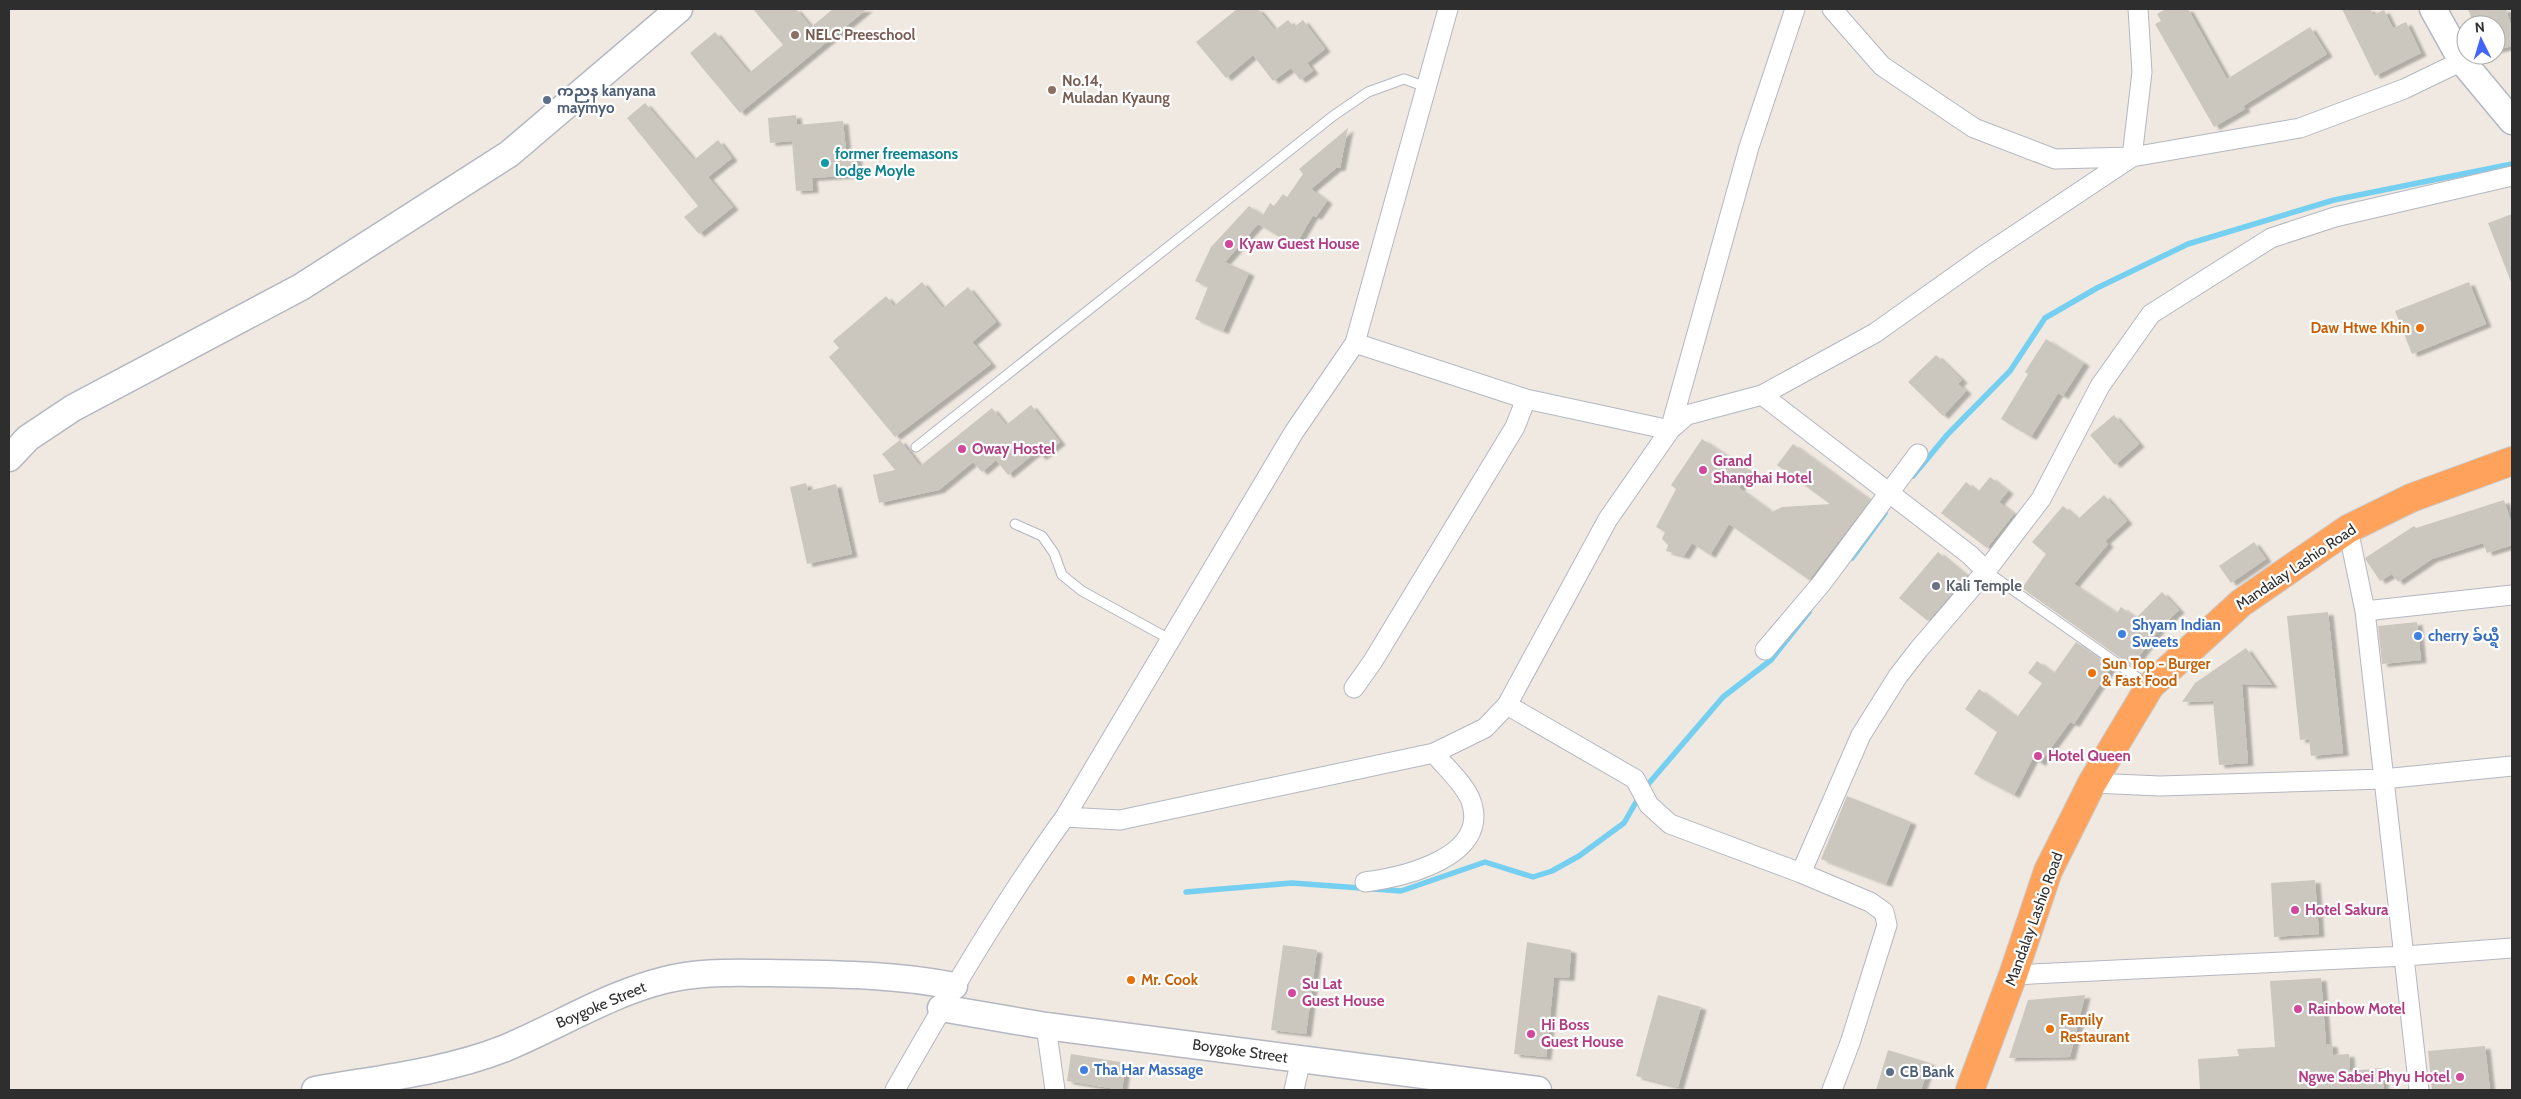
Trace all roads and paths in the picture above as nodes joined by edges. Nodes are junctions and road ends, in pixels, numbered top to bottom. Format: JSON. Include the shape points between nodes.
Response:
{"nodes":[{"id":1,"x":679,"y":9,"type":"edge"},
{"id":2,"x":1448,"y":9,"type":"edge"},
{"id":3,"x":1795,"y":9,"type":"edge"},
{"id":4,"x":1832,"y":9,"type":"edge"},
{"id":5,"x":2138,"y":9,"type":"edge"},
{"id":6,"x":2433,"y":9,"type":"edge"},
{"id":7,"x":2456,"y":50,"type":"edge"},
{"id":8,"x":2456,"y":64,"type":"edge"},
{"id":9,"x":2465,"y":65,"type":"edge"},
{"id":10,"x":1426,"y":88,"type":"junction"},
{"id":11,"x":2512,"y":121,"type":"edge"},
{"id":12,"x":2132,"y":157,"type":"junction"},
{"id":13,"x":2512,"y":176,"type":"edge"},
{"id":14,"x":1355,"y":343,"type":"junction"},
{"id":15,"x":1762,"y":395,"type":"junction"},
{"id":16,"x":1526,"y":399,"type":"junction"},
{"id":17,"x":1670,"y":430,"type":"junction"},
{"id":18,"x":916,"y":447,"type":"dead end"},
{"id":19,"x":1918,"y":454,"type":"dead end"},
{"id":20,"x":9,"y":458,"type":"edge"},
{"id":21,"x":2512,"y":461,"type":"edge"},
{"id":22,"x":1889,"y":492,"type":"junction"},
{"id":23,"x":1015,"y":524,"type":"dead end"},
{"id":24,"x":2348,"y":529,"type":"junction"},
{"id":25,"x":1986,"y":572,"type":"junction"},
{"id":26,"x":2512,"y":595,"type":"edge"},
{"id":27,"x":2365,"y":610,"type":"junction"},
{"id":28,"x":1171,"y":640,"type":"junction"},
{"id":29,"x":1765,"y":650,"type":"dead end"},
{"id":30,"x":2150,"y":686,"type":"junction"},
{"id":31,"x":1354,"y":688,"type":"dead end"},
{"id":32,"x":1507,"y":705,"type":"junction"},
{"id":33,"x":1434,"y":753,"type":"junction"},
{"id":34,"x":2512,"y":766,"type":"edge"},
{"id":35,"x":2383,"y":779,"type":"junction"},
{"id":36,"x":2092,"y":783,"type":"junction"},
{"id":37,"x":1065,"y":817,"type":"junction"},
{"id":38,"x":1801,"y":873,"type":"junction"},
{"id":39,"x":1365,"y":882,"type":"dead end"},
{"id":40,"x":2512,"y":948,"type":"edge"},
{"id":41,"x":2405,"y":956,"type":"junction"},
{"id":42,"x":2013,"y":975,"type":"junction"},
{"id":43,"x":954,"y":986,"type":"junction"},
{"id":44,"x":942,"y":1008,"type":"junction"},
{"id":45,"x":1046,"y":1026,"type":"junction"},
{"id":46,"x":1301,"y":1059,"type":"junction"},
{"id":47,"x":315,"y":1090,"type":"edge"},
{"id":48,"x":895,"y":1090,"type":"edge"},
{"id":49,"x":1055,"y":1090,"type":"edge"},
{"id":50,"x":1294,"y":1090,"type":"edge"},
{"id":51,"x":1538,"y":1090,"type":"edge"},
{"id":52,"x":1832,"y":1090,"type":"edge"},
{"id":53,"x":1970,"y":1090,"type":"edge"},
{"id":54,"x":2419,"y":1090,"type":"edge"}],
"edges":[{"from":1,"to":20,"type":"street","via":[[509,154],[301,287],[73,408],[28,438]]},
{"from":2,"to":10,"type":"street"},
{"from":3,"to":17,"type":"street","via":[[1749,147]]},
{"from":4,"to":12,"type":"street","via":[[1882,66],[1974,128],[2055,159]]},
{"from":5,"to":12,"type":"street","via":[[2142,72]]},
{"from":6,"to":7,"type":"street"},
{"from":8,"to":12,"type":"street","via":[[2404,89],[2300,128]]},
{"from":9,"to":11,"type":"street"},
{"from":10,"to":14,"type":"street"},
{"from":10,"to":18,"type":"lane","via":[[1404,79],[1368,92],[1333,116]]},
{"from":12,"to":15,"type":"street","via":[[1982,256],[1875,333]]},
{"from":13,"to":25,"type":"street","via":[[2335,217],[2271,238],[2152,314],[2100,386],[2041,499]]},
{"from":14,"to":16,"type":"street"},
{"from":14,"to":28,"type":"street","via":[[1294,432]]},
{"from":15,"to":17,"type":"street","via":[[1687,414]]},
{"from":15,"to":22,"type":"street"},
{"from":16,"to":17,"type":"street"},
{"from":16,"to":31,"type":"street","via":[[1510,435]]},
{"from":17,"to":32,"type":"street","via":[[1608,519]]},
{"from":19,"to":22,"type":"street"},
{"from":21,"to":24,"type":"highway","name":"Mandalay Lashio Road","via":[[2411,498]]},
{"from":22,"to":25,"type":"street","via":[[1970,555]]},
{"from":22,"to":29,"type":"street","via":[[1821,584]]},
{"from":23,"to":28,"type":"lane","via":[[1042,536],[1062,575],[1082,592]]},
{"from":24,"to":27,"type":"street"},
{"from":24,"to":30,"type":"highway","name":"Mandalay Lashio Road","via":[[2241,603]]},
{"from":25,"to":30,"type":"lane"},
{"from":25,"to":38,"type":"street","via":[[1898,676],[1861,735]]},
{"from":26,"to":27,"type":"street"},
{"from":27,"to":35,"type":"street"},
{"from":28,"to":37,"type":"street"},
{"from":30,"to":36,"type":"highway","name":"Mandalay Lashio Road"},
{"from":32,"to":33,"type":"street","via":[[1485,728]]},
{"from":32,"to":38,"type":"street","via":[[1635,779],[1649,805],[1670,824]]},
{"from":33,"to":37,"type":"street","via":[[1120,820]]},
{"from":33,"to":39,"type":"street","via":[[1471,799],[1473,828],[1461,846],[1434,865],[1393,878]]},
{"from":34,"to":35,"type":"street"},
{"from":35,"to":36,"type":"street","via":[[2160,786]]},
{"from":35,"to":41,"type":"street"},
{"from":36,"to":42,"type":"highway","name":"Mandalay Lashio Road","via":[[2048,871]]},
{"from":37,"to":43,"type":"street","via":[[1025,872]]},
{"from":38,"to":52,"type":"street","via":[[1870,902],[1884,912],[1887,925]]},
{"from":40,"to":41,"type":"street"},
{"from":41,"to":42,"type":"street"},
{"from":41,"to":54,"type":"street"},
{"from":42,"to":53,"type":"highway","name":"Mandalay Lashio Road"},
{"from":43,"to":44,"type":"street"},
{"from":43,"to":47,"type":"street","name":"Boygoke Street","via":[[851,974],[702,973],[624,992],[502,1049],[406,1074]]},
{"from":44,"to":45,"type":"street","name":"Boygoke Street"},
{"from":44,"to":48,"type":"street"},
{"from":45,"to":46,"type":"street","name":"Boygoke Street"},
{"from":45,"to":49,"type":"street"},
{"from":46,"to":50,"type":"street"},
{"from":46,"to":51,"type":"street","name":"Boygoke Street"}]}
